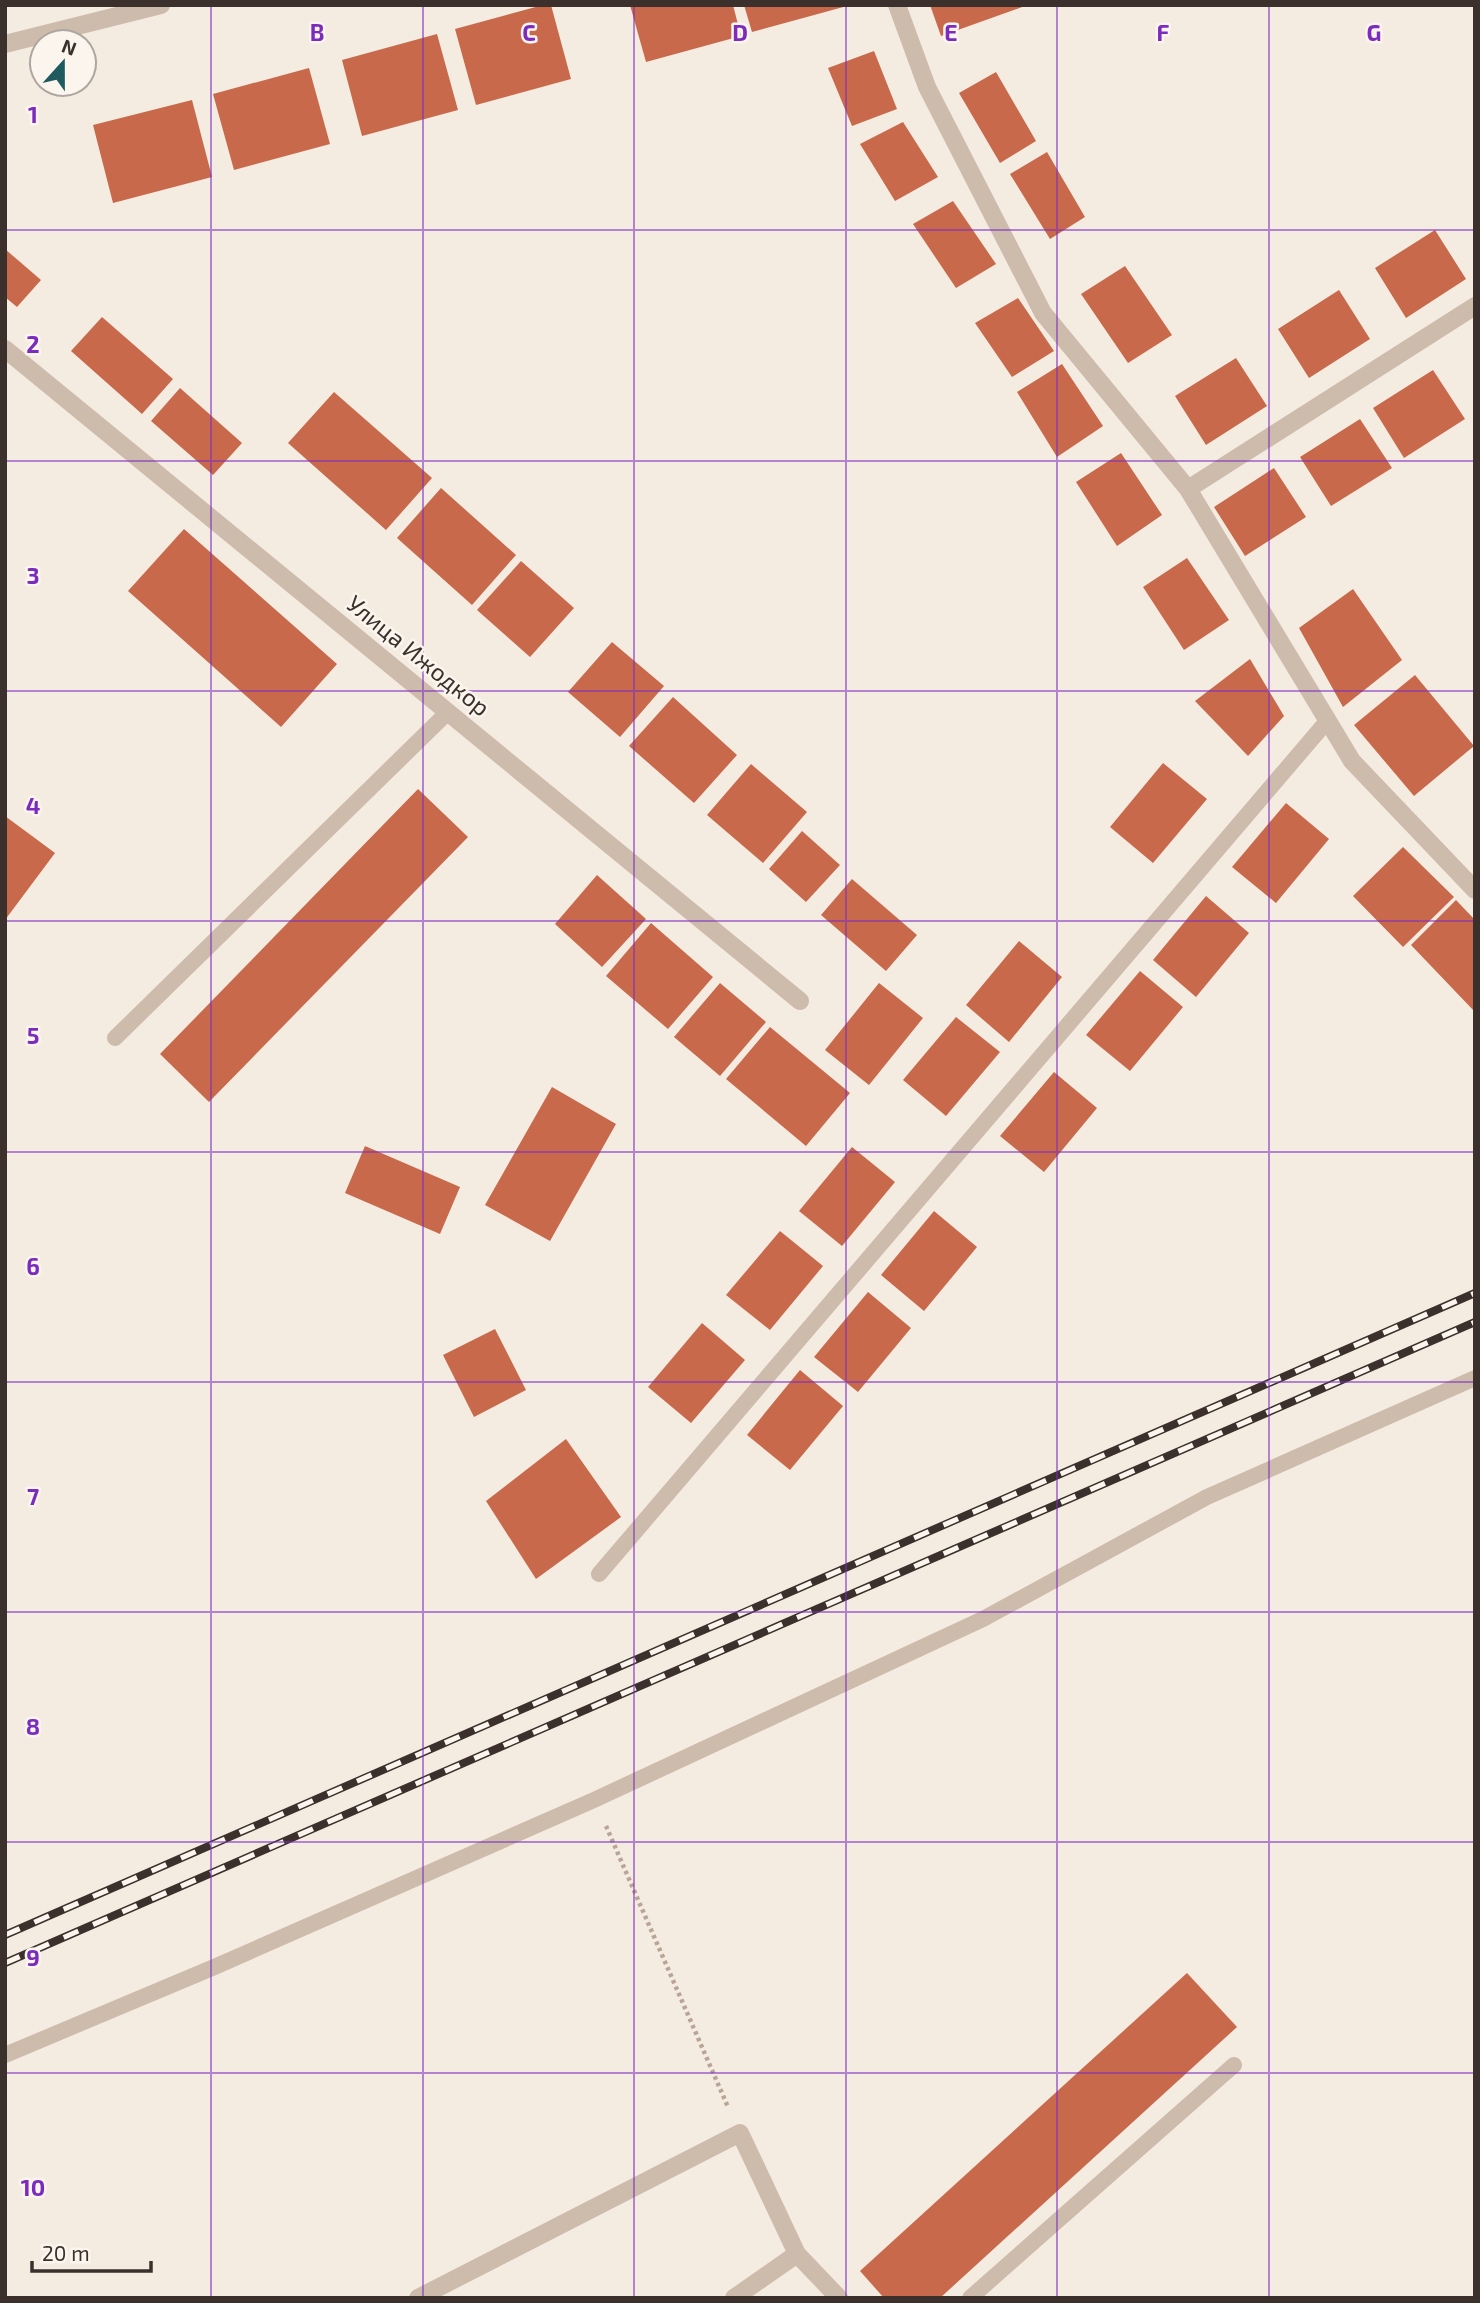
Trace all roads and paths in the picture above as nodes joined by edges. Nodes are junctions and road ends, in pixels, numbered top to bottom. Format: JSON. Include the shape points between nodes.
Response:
{"nodes":[{"id":1,"x":161,"y":5,"type":"edge"},
{"id":2,"x":897,"y":5,"type":"edge"},
{"id":3,"x":5,"y":44,"type":"edge"},
{"id":4,"x":1475,"y":306,"type":"edge"},
{"id":5,"x":5,"y":349,"type":"edge"},
{"id":6,"x":1188,"y":489,"type":"junction"},
{"id":7,"x":448,"y":712,"type":"junction"},
{"id":8,"x":1328,"y":720,"type":"junction"},
{"id":9,"x":1475,"y":890,"type":"edge"},
{"id":10,"x":800,"y":1001,"type":"dead end"},
{"id":11,"x":115,"y":1038,"type":"dead end"},
{"id":12,"x":1475,"y":1378,"type":"edge"},
{"id":13,"x":598,"y":1574,"type":"dead end"},
{"id":14,"x":594,"y":1800,"type":"junction"},
{"id":15,"x":5,"y":2055,"type":"edge"},
{"id":16,"x":1234,"y":2065,"type":"dead end"},
{"id":17,"x":740,"y":2133,"type":"junction"},
{"id":18,"x":797,"y":2254,"type":"junction"},
{"id":19,"x":418,"y":2298,"type":"edge"},
{"id":20,"x":734,"y":2298,"type":"edge"},
{"id":21,"x":839,"y":2298,"type":"edge"},
{"id":22,"x":970,"y":2298,"type":"edge"}],
"edges":[{"from":1,"to":3,"type":"street"},
{"from":2,"to":6,"type":"street","via":[[927,87],[1043,313]]},
{"from":4,"to":6,"type":"street"},
{"from":5,"to":7,"type":"street","name":"Улица Ижодкор"},
{"from":6,"to":8,"type":"street"},
{"from":7,"to":10,"type":"street","name":"Улица Ижодкор"},
{"from":7,"to":11,"type":"lane"},
{"from":8,"to":9,"type":"street","via":[[1352,761]]},
{"from":8,"to":13,"type":"lane"},
{"from":12,"to":14,"type":"lane","via":[[1207,1497],[983,1619]]},
{"from":14,"to":15,"type":"lane"},
{"from":14,"to":17,"type":"path"},
{"from":16,"to":22,"type":"lane"},
{"from":17,"to":18,"type":"street"},
{"from":17,"to":19,"type":"street"},
{"from":18,"to":20,"type":"street"},
{"from":18,"to":21,"type":"street"}]}
